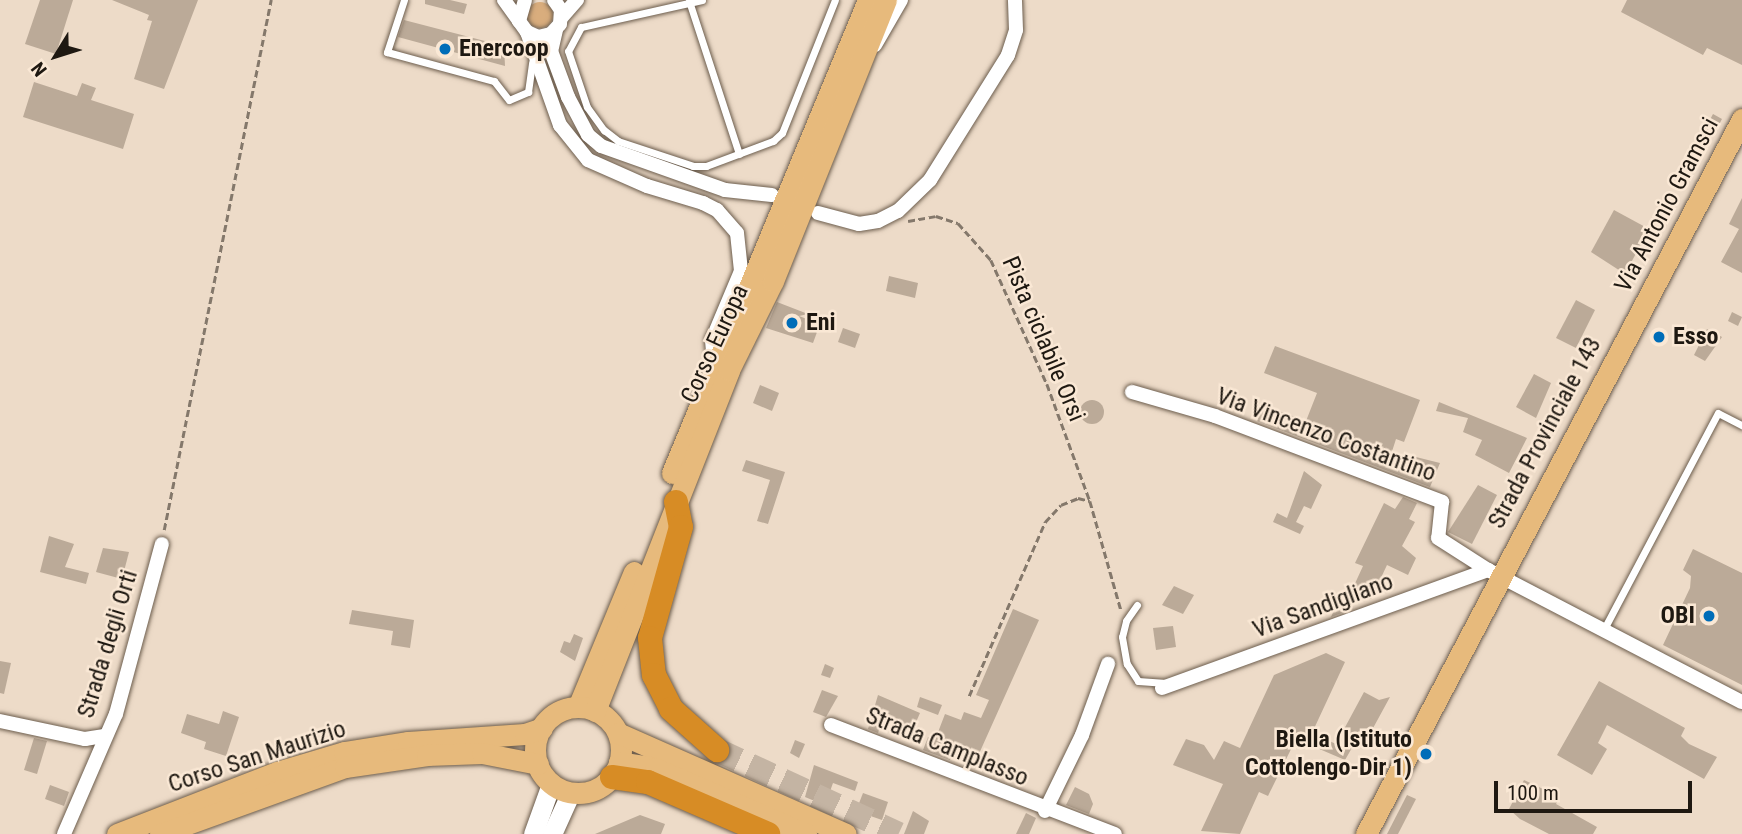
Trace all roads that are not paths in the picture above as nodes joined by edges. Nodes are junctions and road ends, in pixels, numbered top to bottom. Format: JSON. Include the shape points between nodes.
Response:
{"nodes":[{"id":1,"x":404,"y":0,"type":"edge"},
{"id":2,"x":504,"y":0,"type":"edge"},
{"id":3,"x":526,"y":0,"type":"edge"},
{"id":4,"x":554,"y":0,"type":"edge"},
{"id":5,"x":577,"y":0,"type":"edge"},
{"id":6,"x":702,"y":0,"type":"edge"},
{"id":7,"x":835,"y":0,"type":"edge"},
{"id":8,"x":868,"y":0,"type":"edge"},
{"id":9,"x":886,"y":0,"type":"edge"},
{"id":10,"x":901,"y":0,"type":"edge"},
{"id":11,"x":1015,"y":0,"type":"edge"},
{"id":12,"x":690,"y":2,"type":"edge"},
{"id":13,"x":559,"y":24,"type":"junction"},
{"id":14,"x":523,"y":27,"type":"junction"},
{"id":15,"x":532,"y":48,"type":"junction"},
{"id":16,"x":857,"y":73,"type":"junction"},
{"id":17,"x":1742,"y":119,"type":"edge"},
{"id":18,"x":739,"y":154,"type":"junction"},
{"id":19,"x":772,"y":195,"type":"dead end"},
{"id":20,"x":818,"y":213,"type":"dead end"},
{"id":21,"x":1638,"y":315,"type":"joint"},
{"id":22,"x":714,"y":364,"type":"junction"},
{"id":23,"x":1132,"y":392,"type":"dead end"},
{"id":24,"x":1742,"y":425,"type":"edge"},
{"id":25,"x":676,"y":502,"type":"junction"},
{"id":26,"x":162,"y":544,"type":"road end"},
{"id":27,"x":1493,"y":573,"type":"junction"},
{"id":28,"x":1137,"y":605,"type":"dead end"},
{"id":29,"x":1604,"y":629,"type":"junction"},
{"id":30,"x":1108,"y":664,"type":"dead end"},
{"id":31,"x":1168,"y":686,"type":"joint"},
{"id":32,"x":1742,"y":702,"type":"edge"},
{"id":33,"x":587,"y":709,"type":"junction"},
{"id":34,"x":0,"y":721,"type":"edge"},
{"id":35,"x":831,"y":725,"type":"dead end"},
{"id":36,"x":542,"y":728,"type":"junction"},
{"id":37,"x":618,"y":733,"type":"junction"},
{"id":38,"x":103,"y":736,"type":"junction"},
{"id":39,"x":717,"y":750,"type":"tunnel mouth"},
{"id":40,"x":538,"y":764,"type":"junction"},
{"id":41,"x":616,"y":770,"type":"junction"},
{"id":42,"x":561,"y":788,"type":"junction"},
{"id":43,"x":1045,"y":811,"type":"junction"},
{"id":44,"x":64,"y":834,"type":"edge"},
{"id":45,"x":117,"y":834,"type":"edge"},
{"id":46,"x":160,"y":834,"type":"edge"},
{"id":47,"x":533,"y":834,"type":"edge"},
{"id":48,"x":552,"y":834,"type":"edge"},
{"id":49,"x":768,"y":834,"type":"edge"},
{"id":50,"x":806,"y":834,"type":"edge"},
{"id":51,"x":846,"y":834,"type":"edge"},
{"id":52,"x":1115,"y":834,"type":"edge"},
{"id":53,"x":1366,"y":834,"type":"edge"}],
"edges":[{"from":1,"to":15,"type":"lane","via":[[387,52],[494,81],[509,100],[523,98],[531,86]]},
{"from":2,"to":14,"type":"street"},
{"from":3,"to":14,"type":"street"},
{"from":4,"to":13,"type":"street"},
{"from":5,"to":13,"type":"street"},
{"from":6,"to":12,"type":"lane"},
{"from":7,"to":18,"type":"lane","via":[[782,133]]},
{"from":8,"to":22,"type":"main road","name":"Corso Europa","via":[[758,273]]},
{"from":9,"to":16,"type":"main road","name":"Corso Europa"},
{"from":10,"to":16,"type":"street"},
{"from":11,"to":20,"type":"street","via":[[1016,30],[1008,55],[923,188],[898,211],[878,221],[859,224]]},
{"from":12,"to":18,"type":"lane"},
{"from":12,"to":18,"type":"lane","via":[[581,27],[568,51],[594,119],[618,141],[693,166]]},
{"from":13,"to":14,"type":"street","via":[[545,37]]},
{"from":13,"to":19,"type":"street","via":[[551,51],[568,97],[589,135],[601,146],[725,190]]},
{"from":14,"to":15,"type":"street"},
{"from":15,"to":22,"type":"street","via":[[560,125],[588,160],[718,210],[737,233],[741,271],[712,340]]},
{"from":16,"to":25,"type":"main road","name":"Corso Europa"},
{"from":17,"to":21,"type":"main road","name":"Via Antonio Gramsci"},
{"from":21,"to":27,"type":"main road","name":"Strada Provinciale 143"},
{"from":22,"to":33,"type":"main road","name":"Corso Europa"},
{"from":23,"to":27,"type":"street","name":"Via Vincenzo Costantino","via":[[1215,416],[1441,502],[1438,538]]},
{"from":24,"to":29,"type":"lane","via":[[1718,413]]},
{"from":25,"to":33,"type":"main road","name":"Corso Europa"},
{"from":25,"to":39,"type":"highway","via":[[681,527],[650,638],[654,675],[671,709]]},
{"from":26,"to":38,"type":"street","name":"Strada degli Orti","via":[[116,715]]},
{"from":27,"to":29,"type":"street"},
{"from":27,"to":31,"type":"street","name":"Via Sandigliano"},
{"from":27,"to":53,"type":"main road","name":"Strada Provinciale 143"},
{"from":28,"to":31,"type":"lane","name":"Via Sandigliano","via":[[1122,637],[1131,673],[1143,683]]},
{"from":29,"to":32,"type":"street"},
{"from":30,"to":43,"type":"street","name":"Strada Camplasso","via":[[1082,735]]},
{"from":33,"to":36,"type":"main road","via":[[551,717]]},
{"from":33,"to":37,"type":"main road"},
{"from":34,"to":38,"type":"street","via":[[85,739]]},
{"from":35,"to":43,"type":"street","name":"Strada Camplasso"},
{"from":36,"to":40,"type":"main road","via":[[537,740]]},
{"from":36,"to":45,"type":"main road","name":"Corso San Maurizio","via":[[525,734],[408,742],[344,752]]},
{"from":37,"to":41,"type":"main road"},
{"from":37,"to":51,"type":"main road"},
{"from":38,"to":44,"type":"street","name":"Strada degli Orti"},
{"from":40,"to":42,"type":"main road"},
{"from":40,"to":46,"type":"main road","name":"Corso San Maurizio","via":[[482,753],[427,755],[345,768]]},
{"from":41,"to":42,"type":"main road","via":[[593,790]]},
{"from":41,"to":49,"type":"highway"},
{"from":41,"to":50,"type":"main road","via":[[655,768]]},
{"from":42,"to":47,"type":"main road"},
{"from":42,"to":48,"type":"main road"},
{"from":43,"to":52,"type":"street","name":"Strada Camplasso"}]}
